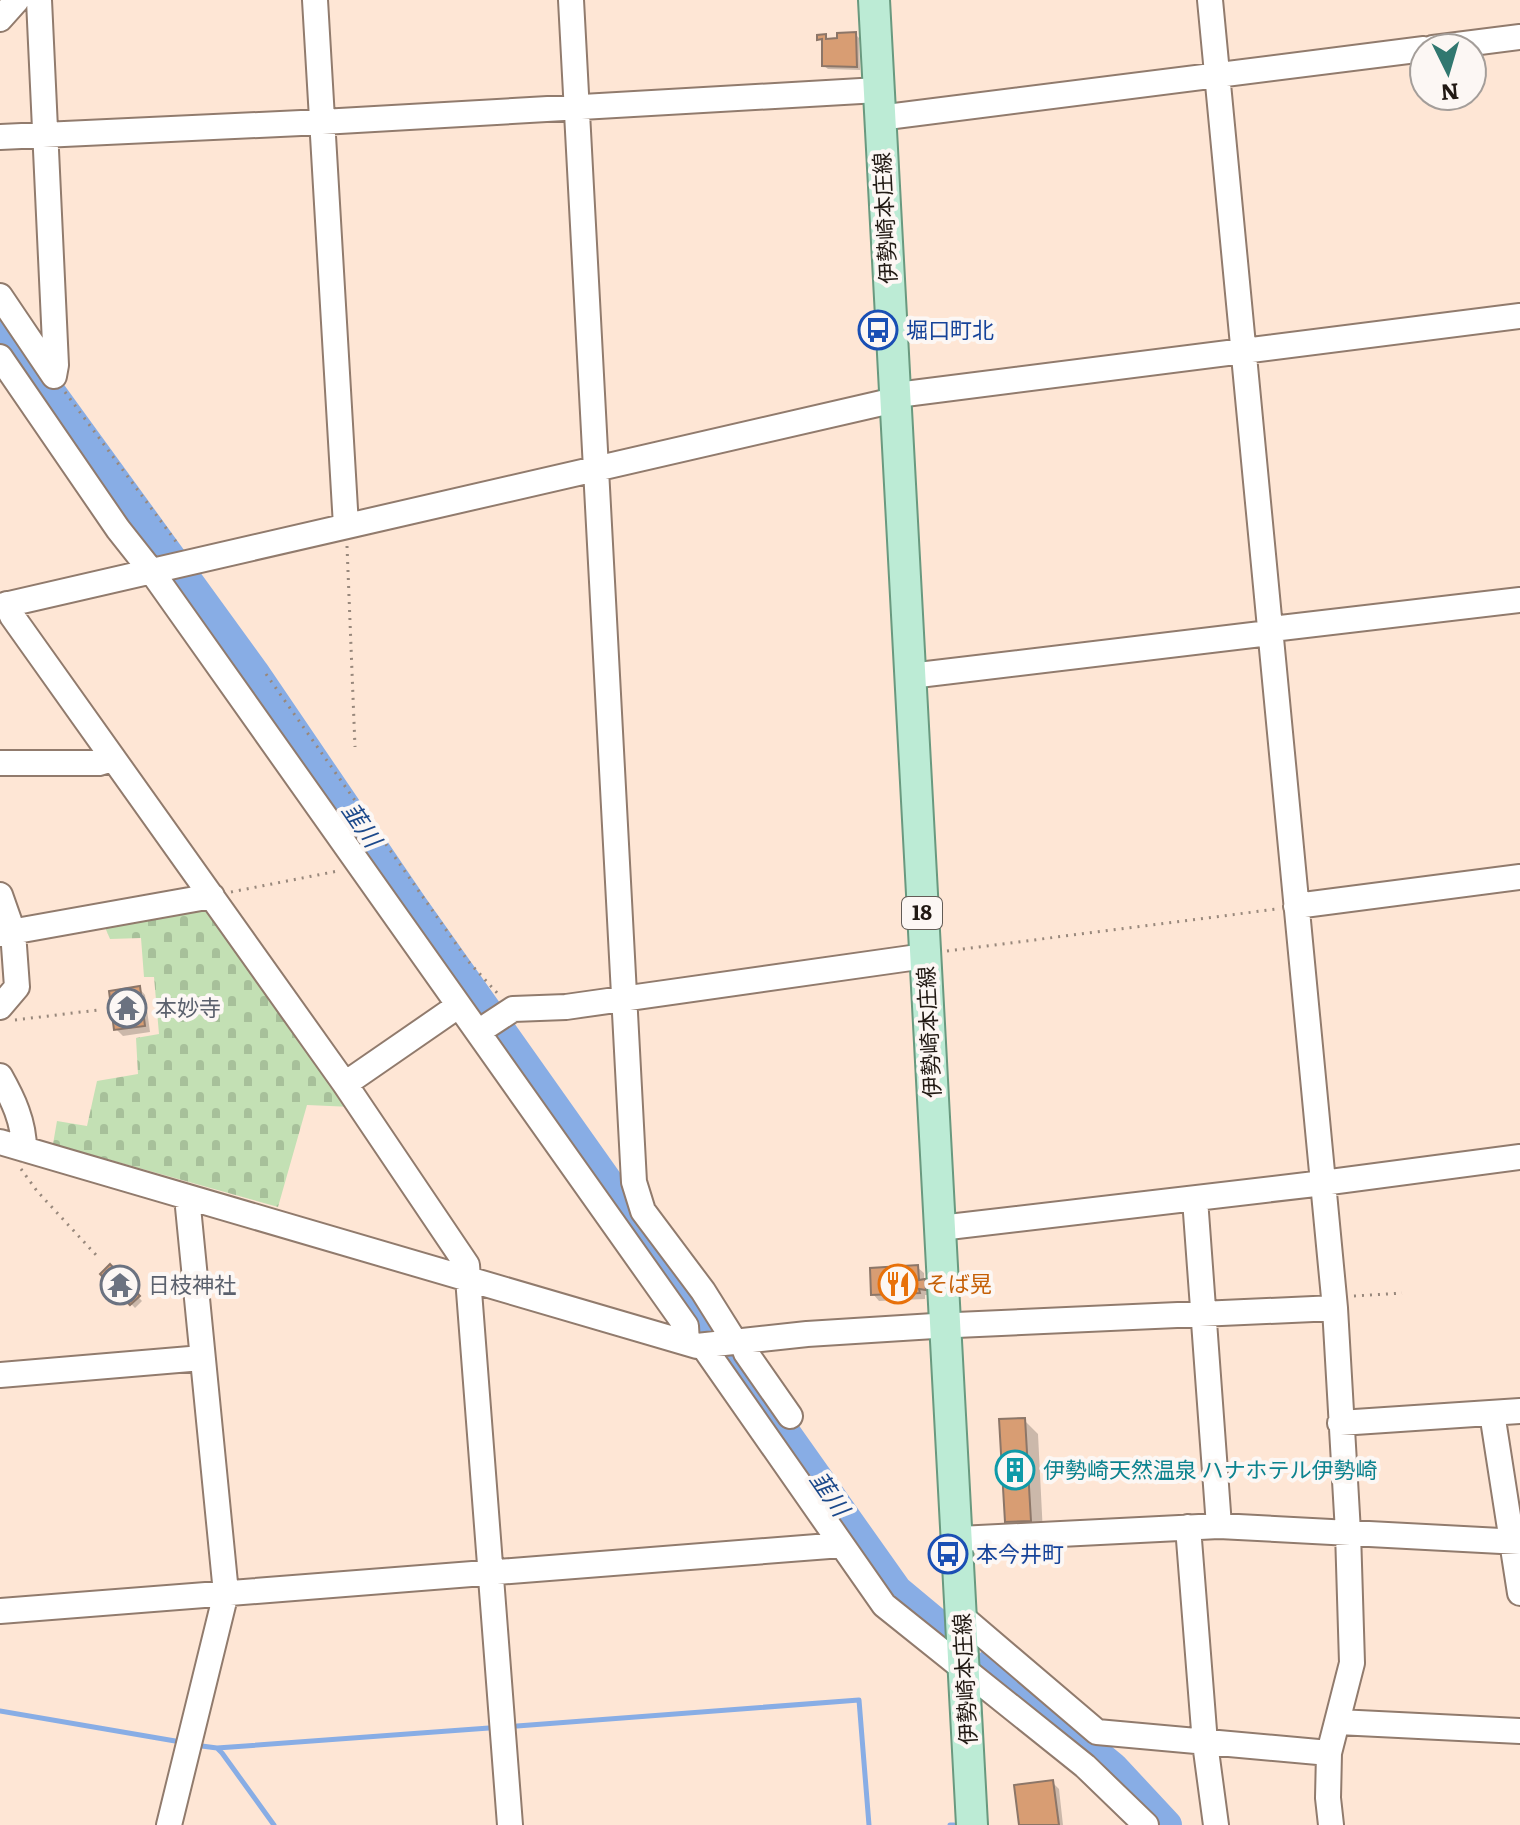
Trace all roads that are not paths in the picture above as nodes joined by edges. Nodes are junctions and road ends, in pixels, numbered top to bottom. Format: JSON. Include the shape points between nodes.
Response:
{"nodes":[{"id":1,"x":17,"y":0,"type":"edge"},
{"id":2,"x":39,"y":0,"type":"edge"},
{"id":3,"x":315,"y":0,"type":"edge"},
{"id":4,"x":571,"y":0,"type":"edge"},
{"id":5,"x":874,"y":0,"type":"edge"},
{"id":6,"x":1210,"y":0,"type":"edge"},
{"id":7,"x":0,"y":19,"type":"edge"},
{"id":8,"x":1520,"y":37,"type":"edge"},
{"id":9,"x":1488,"y":41,"type":"edge"},
{"id":10,"x":1408,"y":51,"type":"edge"},
{"id":11,"x":1217,"y":75,"type":"junction"},
{"id":12,"x":879,"y":104,"type":"junction"},
{"id":13,"x":578,"y":108,"type":"junction"},
{"id":14,"x":322,"y":122,"type":"junction"},
{"id":15,"x":45,"y":134,"type":"junction"},
{"id":16,"x":0,"y":137,"type":"edge"},
{"id":17,"x":0,"y":296,"type":"edge"},
{"id":18,"x":1520,"y":316,"type":"edge"},
{"id":19,"x":1243,"y":352,"type":"junction"},
{"id":20,"x":0,"y":357,"type":"edge"},
{"id":21,"x":895,"y":400,"type":"junction"},
{"id":22,"x":597,"y":467,"type":"junction"},
{"id":23,"x":346,"y":526,"type":"junction"},
{"id":24,"x":154,"y":571,"type":"junction"},
{"id":25,"x":1520,"y":600,"type":"edge"},
{"id":26,"x":4,"y":605,"type":"edge"},
{"id":27,"x":1272,"y":629,"type":"junction"},
{"id":28,"x":910,"y":676,"type":"junction"},
{"id":29,"x":112,"y":759,"type":"junction"},
{"id":30,"x":0,"y":763,"type":"edge"},
{"id":31,"x":1520,"y":877,"type":"edge"},
{"id":32,"x":0,"y":895,"type":"edge"},
{"id":33,"x":212,"y":896,"type":"junction"},
{"id":34,"x":1296,"y":906,"type":"junction"},
{"id":35,"x":6,"y":933,"type":"edge"},
{"id":36,"x":925,"y":956,"type":"junction"},
{"id":37,"x":625,"y":998,"type":"junction"},
{"id":38,"x":458,"y":1006,"type":"junction"},
{"id":39,"x":7,"y":1014,"type":"edge"},
{"id":40,"x":480,"y":1030,"type":"junction"},
{"id":41,"x":0,"y":1076,"type":"edge"},
{"id":42,"x":345,"y":1084,"type":"junction"},
{"id":43,"x":13,"y":1146,"type":"edge"},
{"id":44,"x":1520,"y":1157,"type":"edge"},
{"id":45,"x":1324,"y":1181,"type":"junction"},
{"id":46,"x":187,"y":1197,"type":"junction"},
{"id":47,"x":1195,"y":1199,"type":"junction"},
{"id":48,"x":940,"y":1228,"type":"junction"},
{"id":49,"x":467,"y":1276,"type":"junction"},
{"id":50,"x":1335,"y":1302,"type":"junction"},
{"id":51,"x":1202,"y":1314,"type":"junction"},
{"id":52,"x":946,"y":1326,"type":"junction"},
{"id":53,"x":688,"y":1342,"type":"junction"},
{"id":54,"x":739,"y":1342,"type":"junction"},
{"id":55,"x":202,"y":1358,"type":"junction"},
{"id":56,"x":0,"y":1375,"type":"edge"},
{"id":57,"x":1520,"y":1411,"type":"edge"},
{"id":58,"x":1492,"y":1413,"type":"junction"},
{"id":59,"x":790,"y":1416,"type":"dead end"},
{"id":60,"x":1340,"y":1423,"type":"junction"},
{"id":61,"x":1219,"y":1526,"type":"junction"},
{"id":62,"x":1188,"y":1527,"type":"junction"},
{"id":63,"x":1348,"y":1532,"type":"junction"},
{"id":64,"x":959,"y":1539,"type":"junction"},
{"id":65,"x":1516,"y":1541,"type":"edge"},
{"id":66,"x":842,"y":1545,"type":"junction"},
{"id":67,"x":491,"y":1574,"type":"junction"},
{"id":68,"x":226,"y":1593,"type":"junction"},
{"id":69,"x":1520,"y":1593,"type":"edge"},
{"id":70,"x":0,"y":1611,"type":"edge"},
{"id":71,"x":962,"y":1617,"type":"junction"},
{"id":72,"x":965,"y":1669,"type":"junction"},
{"id":73,"x":1338,"y":1722,"type":"junction"},
{"id":74,"x":1520,"y":1731,"type":"edge"},
{"id":75,"x":1205,"y":1743,"type":"junction"},
{"id":76,"x":1329,"y":1753,"type":"junction"},
{"id":77,"x":169,"y":1825,"type":"edge"},
{"id":78,"x":510,"y":1825,"type":"edge"},
{"id":79,"x":972,"y":1825,"type":"edge"},
{"id":80,"x":1146,"y":1825,"type":"edge"},
{"id":81,"x":1216,"y":1825,"type":"edge"},
{"id":82,"x":1331,"y":1825,"type":"edge"}],
"edges":[{"from":1,"to":7,"type":"street"},
{"from":2,"to":15,"type":"street"},
{"from":3,"to":14,"type":"street"},
{"from":4,"to":13,"type":"street"},
{"from":5,"to":12,"type":"main road","name":"伊勢崎本庄線","number":"18"},
{"from":6,"to":11,"type":"street"},
{"from":8,"to":9,"type":"street"},
{"from":10,"to":11,"type":"street"},
{"from":11,"to":12,"type":"street"},
{"from":11,"to":19,"type":"street"},
{"from":12,"to":13,"type":"street"},
{"from":12,"to":21,"type":"main road","name":"伊勢崎本庄線","number":"18"},
{"from":13,"to":14,"type":"street"},
{"from":13,"to":22,"type":"street"},
{"from":14,"to":15,"type":"street"},
{"from":14,"to":23,"type":"street"},
{"from":15,"to":16,"type":"street"},
{"from":15,"to":17,"type":"street","via":[[54,376]]},
{"from":18,"to":19,"type":"street"},
{"from":19,"to":21,"type":"street","via":[[905,394]]},
{"from":19,"to":27,"type":"street"},
{"from":20,"to":24,"type":"street","via":[[118,529]]},
{"from":21,"to":22,"type":"street"},
{"from":21,"to":28,"type":"main road","name":"伊勢崎本庄線","number":"18"},
{"from":22,"to":23,"type":"street"},
{"from":22,"to":37,"type":"street"},
{"from":23,"to":24,"type":"street"},
{"from":24,"to":26,"type":"street"},
{"from":24,"to":38,"type":"street"},
{"from":25,"to":27,"type":"street"},
{"from":26,"to":29,"type":"street"},
{"from":27,"to":28,"type":"street"},
{"from":27,"to":34,"type":"street"},
{"from":28,"to":36,"type":"main road","name":"伊勢崎本庄線","number":"18"},
{"from":29,"to":30,"type":"street"},
{"from":29,"to":33,"type":"street"},
{"from":31,"to":34,"type":"street"},
{"from":32,"to":35,"type":"street"},
{"from":33,"to":35,"type":"street"},
{"from":33,"to":42,"type":"street"},
{"from":34,"to":45,"type":"street"},
{"from":35,"to":39,"type":"street","via":[[17,987]]},
{"from":36,"to":37,"type":"street"},
{"from":36,"to":48,"type":"main road","name":"伊勢崎本庄線","number":"18"},
{"from":37,"to":40,"type":"street","via":[[509,1011]]},
{"from":37,"to":54,"type":"street","via":[[636,1194]]},
{"from":38,"to":40,"type":"street"},
{"from":38,"to":42,"type":"street"},
{"from":40,"to":53,"type":"street","via":[[686,1326]]},
{"from":41,"to":43,"type":"street","via":[[24,1133]]},
{"from":42,"to":49,"type":"street","via":[[467,1265]]},
{"from":43,"to":46,"type":"street"},
{"from":44,"to":45,"type":"street"},
{"from":45,"to":47,"type":"street"},
{"from":45,"to":50,"type":"street"},
{"from":46,"to":49,"type":"street"},
{"from":46,"to":55,"type":"street"},
{"from":47,"to":48,"type":"street"},
{"from":47,"to":51,"type":"street"},
{"from":48,"to":52,"type":"main road","name":"伊勢崎本庄線","number":"18"},
{"from":49,"to":53,"type":"street"},
{"from":49,"to":67,"type":"street"},
{"from":50,"to":51,"type":"street"},
{"from":50,"to":60,"type":"street"},
{"from":51,"to":52,"type":"street"},
{"from":51,"to":61,"type":"street"},
{"from":52,"to":54,"type":"street"},
{"from":52,"to":64,"type":"main road","name":"伊勢崎本庄線","number":"18"},
{"from":53,"to":54,"type":"street"},
{"from":53,"to":66,"type":"street"},
{"from":54,"to":59,"type":"street"},
{"from":55,"to":56,"type":"street"},
{"from":55,"to":68,"type":"street"},
{"from":57,"to":58,"type":"street"},
{"from":58,"to":60,"type":"street"},
{"from":58,"to":65,"type":"street"},
{"from":60,"to":63,"type":"street"},
{"from":61,"to":62,"type":"street"},
{"from":61,"to":63,"type":"street"},
{"from":62,"to":64,"type":"street"},
{"from":62,"to":75,"type":"street"},
{"from":63,"to":65,"type":"street"},
{"from":63,"to":73,"type":"street","via":[[1352,1663]]},
{"from":64,"to":71,"type":"main road","name":"伊勢崎本庄線","number":"18"},
{"from":65,"to":69,"type":"street"},
{"from":66,"to":67,"type":"street"},
{"from":66,"to":72,"type":"street","via":[[884,1605]]},
{"from":67,"to":68,"type":"street"},
{"from":67,"to":78,"type":"street"},
{"from":68,"to":70,"type":"street"},
{"from":68,"to":77,"type":"street"},
{"from":71,"to":72,"type":"main road","name":"伊勢崎本庄線","number":"18"},
{"from":71,"to":75,"type":"street","via":[[1097,1732]]},
{"from":72,"to":79,"type":"main road","name":"伊勢崎本庄線","number":"18"},
{"from":72,"to":80,"type":"street","via":[[1120,1796]]},
{"from":73,"to":74,"type":"street"},
{"from":73,"to":76,"type":"street"},
{"from":75,"to":76,"type":"street"},
{"from":75,"to":81,"type":"street"},
{"from":76,"to":82,"type":"street"}]}
